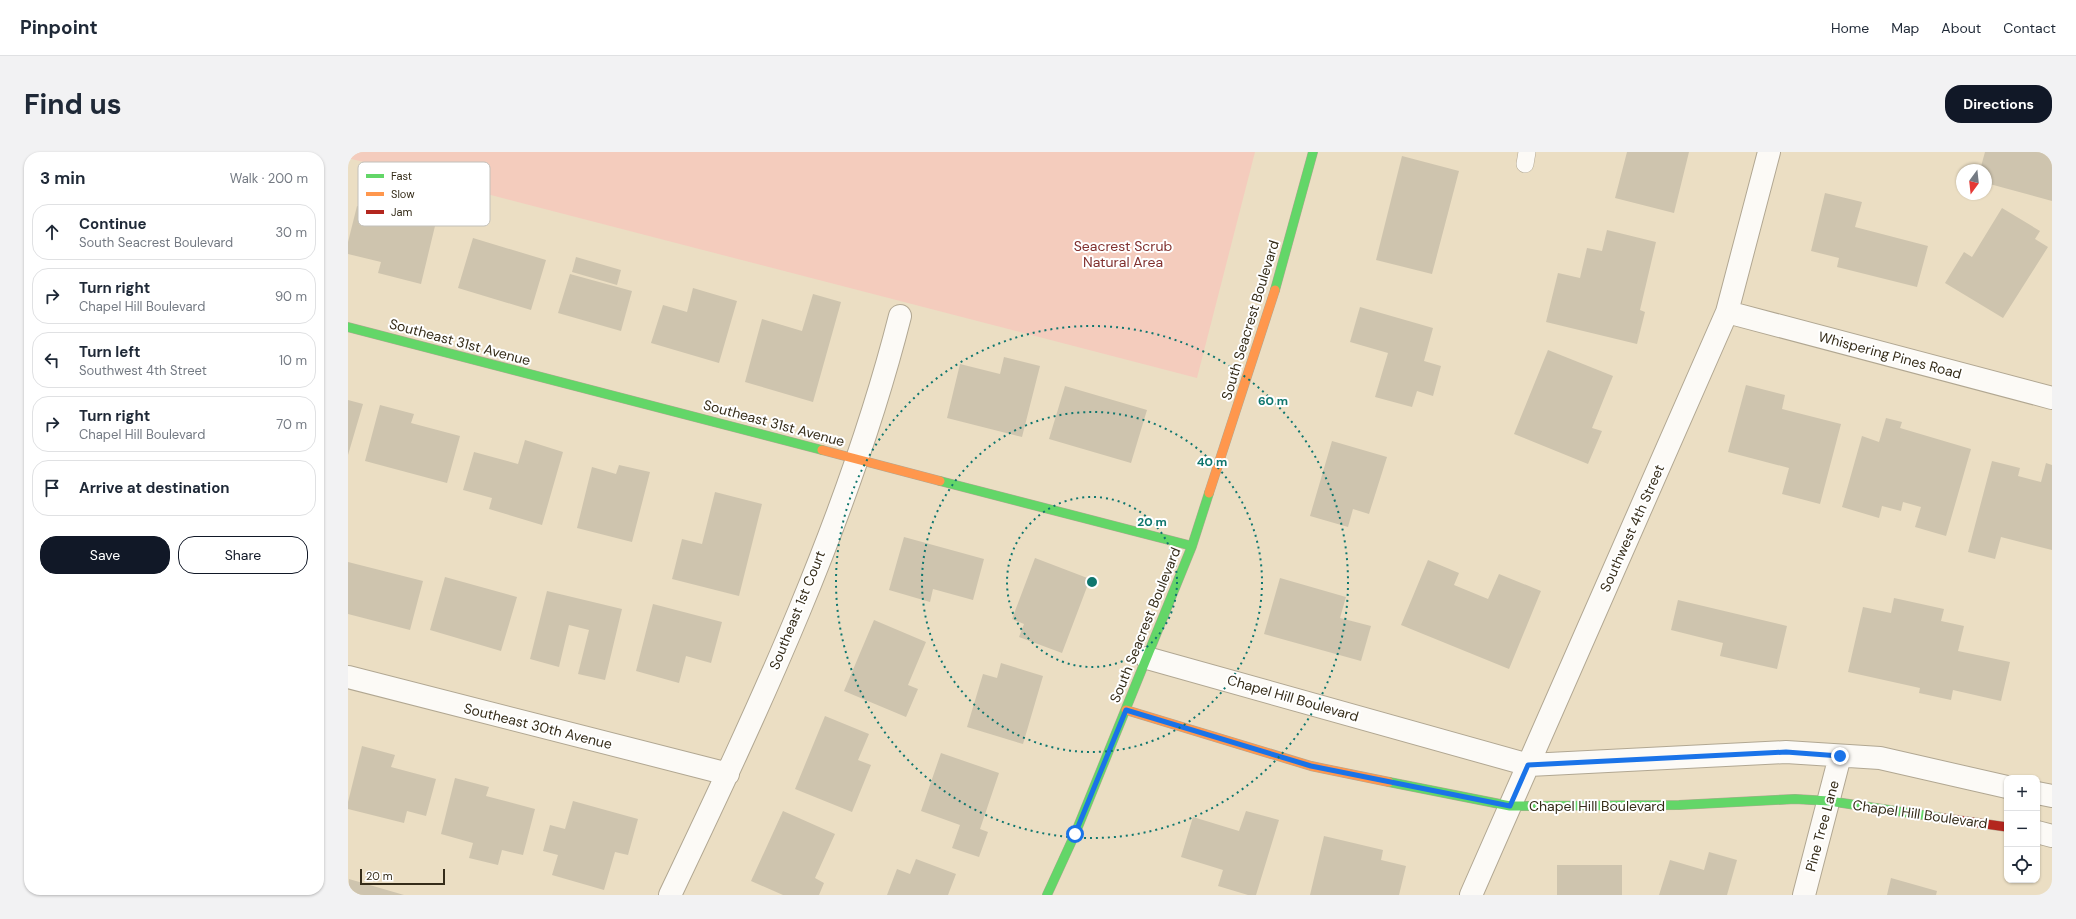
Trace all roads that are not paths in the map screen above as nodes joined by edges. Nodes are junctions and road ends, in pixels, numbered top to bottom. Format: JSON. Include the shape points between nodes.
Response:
{"nodes":[{"id":1,"x":1313,"y":152,"type":"edge"},
{"id":2,"x":1769,"y":152,"type":"edge"},
{"id":3,"x":1727,"y":312,"type":"junction"},
{"id":4,"x":900,"y":316,"type":"dead end"},
{"id":5,"x":348,"y":327,"type":"edge"},
{"id":6,"x":2052,"y":398,"type":"edge"},
{"id":7,"x":858,"y":459,"type":"junction"},
{"id":8,"x":1192,"y":546,"type":"junction"},
{"id":9,"x":1147,"y":658,"type":"junction"},
{"id":10,"x":348,"y":677,"type":"edge"},
{"id":11,"x":1126,"y":710,"type":"junction"},
{"id":12,"x":1840,"y":756,"type":"junction"},
{"id":13,"x":1528,"y":765,"type":"junction"},
{"id":14,"x":728,"y":774,"type":"junction"},
{"id":15,"x":2004,"y":785,"type":"edge"},
{"id":16,"x":2040,"y":794,"type":"edge"},
{"id":17,"x":2052,"y":796,"type":"edge"},
{"id":18,"x":1829,"y":801,"type":"junction"},
{"id":19,"x":1510,"y":806,"type":"junction"},
{"id":20,"x":2004,"y":827,"type":"edge"},
{"id":21,"x":2040,"y":833,"type":"edge"},
{"id":22,"x":2052,"y":836,"type":"edge"},
{"id":23,"x":670,"y":895,"type":"edge"},
{"id":24,"x":1047,"y":895,"type":"edge"},
{"id":25,"x":1472,"y":895,"type":"edge"},
{"id":26,"x":1804,"y":895,"type":"edge"}],
"edges":[{"from":1,"to":8,"type":"street","name":"South Seacrest Boulevard","via":[[1266,321]]},
{"from":2,"to":3,"type":"street","name":"Southwest 4th Street"},
{"from":3,"to":6,"type":"street","name":"Whispering Pines Road"},
{"from":3,"to":13,"type":"street","name":"Southwest 4th Street"},
{"from":4,"to":7,"type":"street","name":"Southeast 1st Court"},
{"from":5,"to":7,"type":"street","name":"Southeast 31st Avenue"},
{"from":7,"to":8,"type":"street","name":"Southeast 31st Avenue"},
{"from":7,"to":14,"type":"street","name":"Southeast 1st Court","via":[[798,612]]},
{"from":8,"to":9,"type":"street","name":"South Seacrest Boulevard"},
{"from":9,"to":11,"type":"street","name":"South Seacrest Boulevard"},
{"from":9,"to":13,"type":"street","name":"Chapel Hill Boulevard"},
{"from":10,"to":14,"type":"street","name":"Southeast 30th Avenue"},
{"from":11,"to":19,"type":"street","name":"Chapel Hill Boulevard","via":[[1311,766]]},
{"from":11,"to":24,"type":"street","name":"South Seacrest Boulevard"},
{"from":12,"to":13,"type":"street","name":"Chapel Hill Boulevard","via":[[1786,752]]},
{"from":12,"to":15,"type":"street","name":"Chapel Hill Boulevard","via":[[1880,758]]},
{"from":12,"to":18,"type":"street","name":"Pine Tree Lane"},
{"from":13,"to":19,"type":"street","name":"Southwest 4th Street"},
{"from":14,"to":23,"type":"street","name":"Southeast 1st Court"},
{"from":16,"to":17,"type":"street"},
{"from":18,"to":19,"type":"street","name":"Chapel Hill Boulevard","via":[[1795,799],[1679,806]]},
{"from":18,"to":20,"type":"street","name":"Chapel Hill Boulevard"},
{"from":18,"to":26,"type":"street","name":"Pine Tree Lane"},
{"from":19,"to":25,"type":"street","name":"Southwest 4th Street"},
{"from":21,"to":22,"type":"street"}]}
